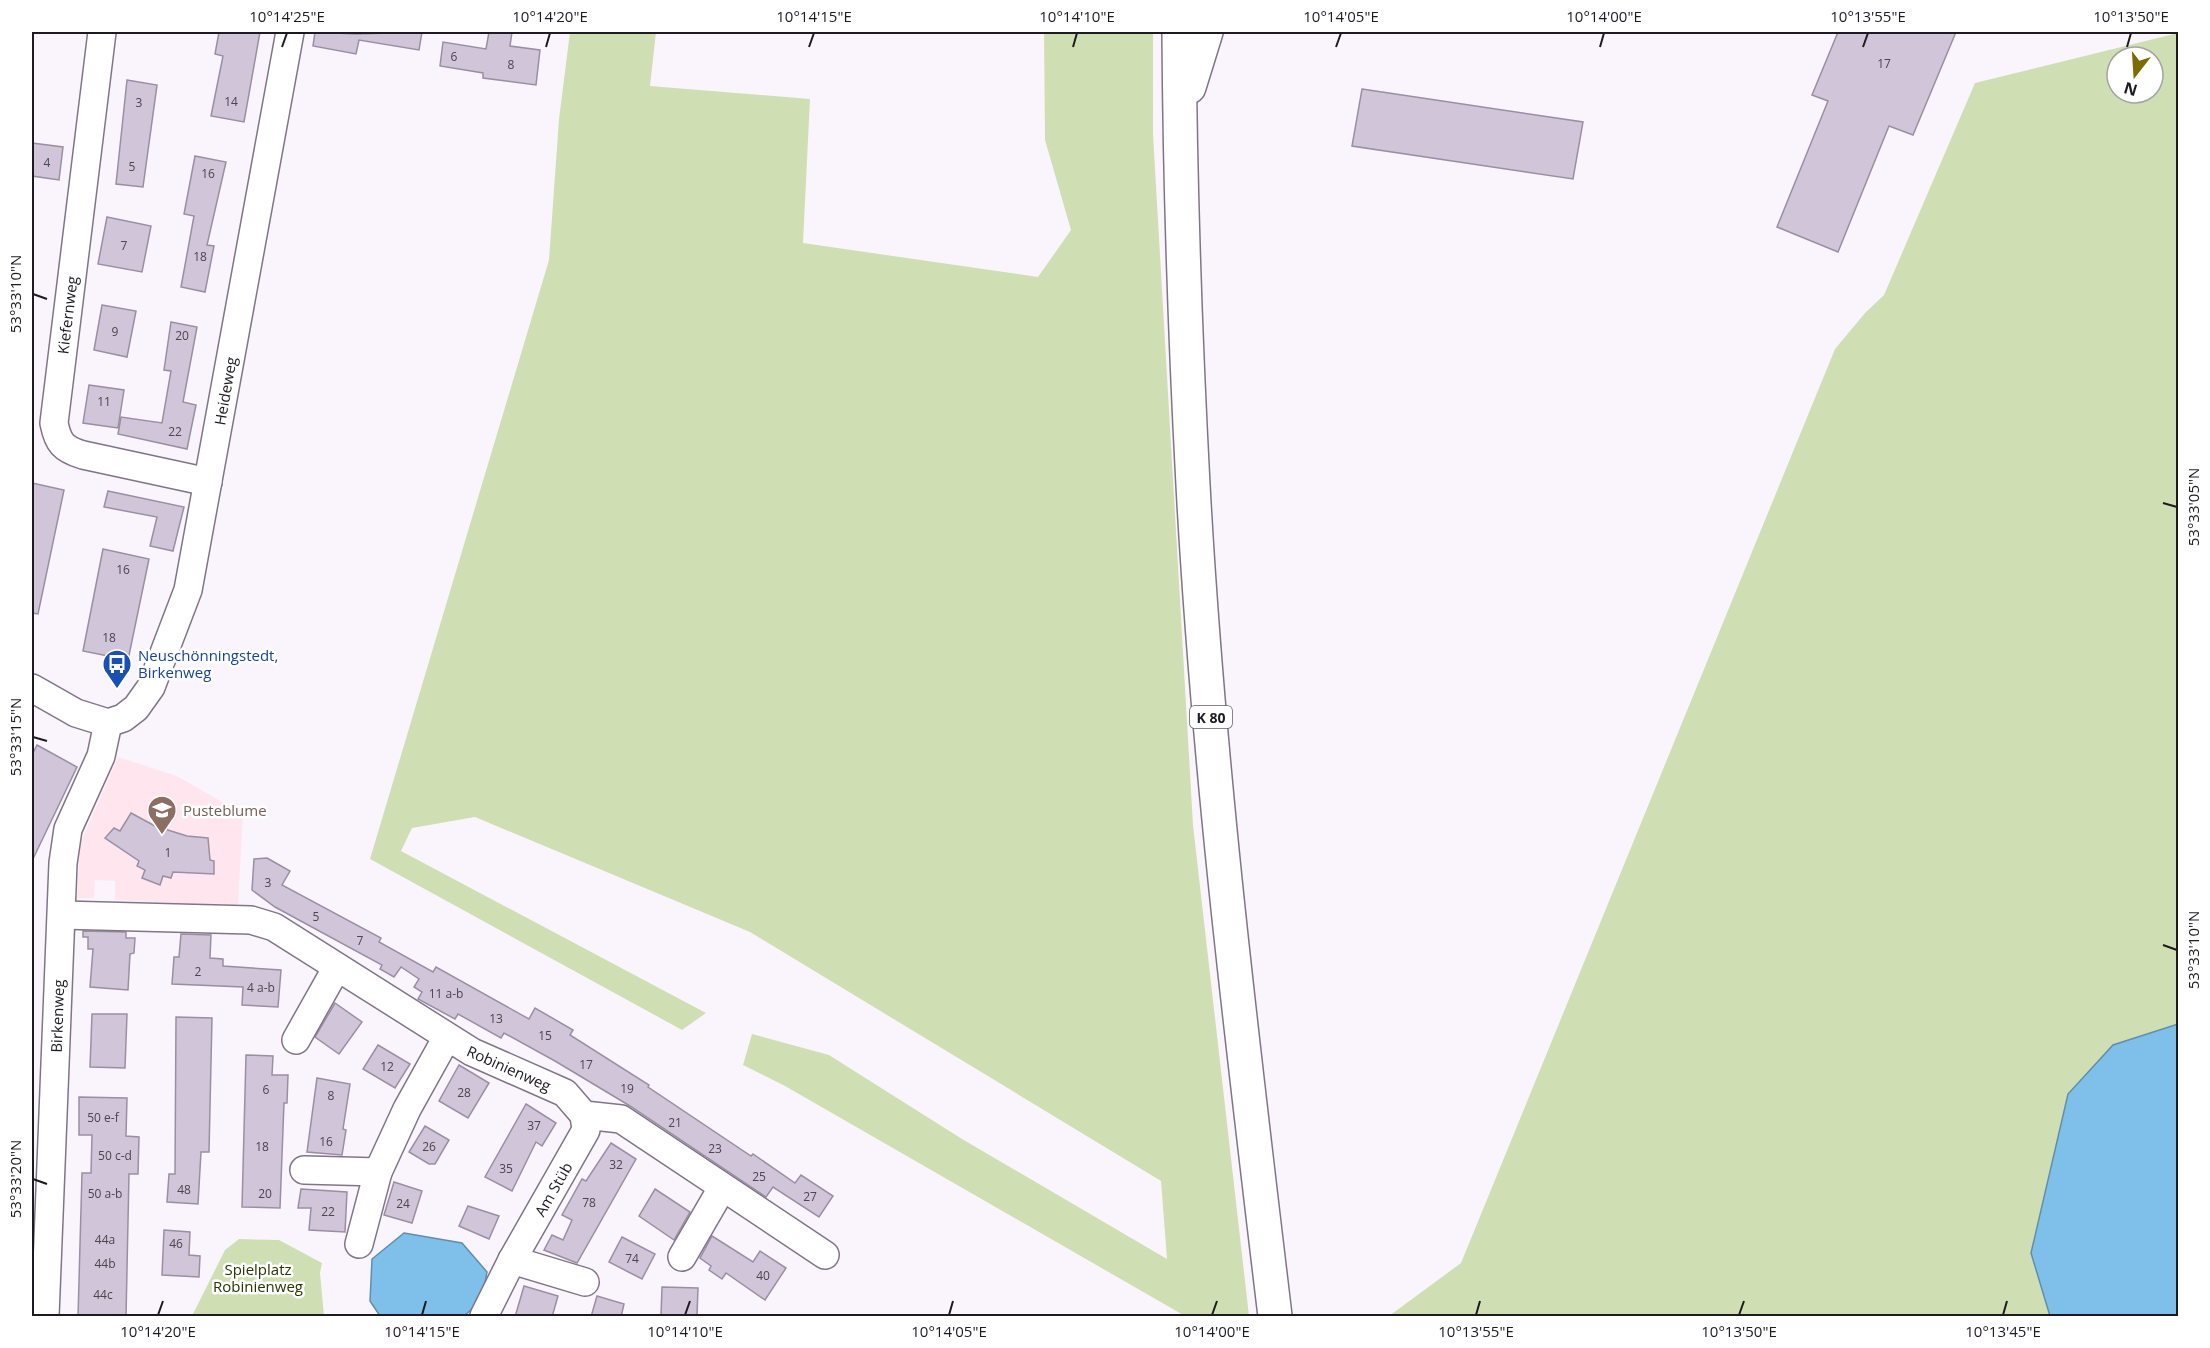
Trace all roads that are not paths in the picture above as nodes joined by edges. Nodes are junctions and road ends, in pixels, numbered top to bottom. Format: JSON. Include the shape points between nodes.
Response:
{"nodes":[{"id":1,"x":102,"y":32,"type":"edge"},
{"id":2,"x":290,"y":32,"type":"edge"},
{"id":3,"x":1179,"y":32,"type":"edge"},
{"id":4,"x":1206,"y":32,"type":"edge"},
{"id":5,"x":1180,"y":114,"type":"junction"},
{"id":6,"x":208,"y":482,"type":"junction"},
{"id":7,"x":32,"y":688,"type":"edge"},
{"id":8,"x":108,"y":723,"type":"junction"},
{"id":9,"x":62,"y":915,"type":"junction"},
{"id":10,"x":337,"y":967,"type":"junction"},
{"id":11,"x":447,"y":1038,"type":"junction"},
{"id":12,"x":296,"y":1040,"type":"dead end"},
{"id":13,"x":584,"y":1115,"type":"junction"},
{"id":14,"x":304,"y":1170,"type":"dead end"},
{"id":15,"x":378,"y":1172,"type":"junction"},
{"id":16,"x":722,"y":1188,"type":"junction"},
{"id":17,"x":41,"y":1213,"type":"edge"},
{"id":18,"x":359,"y":1244,"type":"dead end"},
{"id":19,"x":825,"y":1255,"type":"dead end"},
{"id":20,"x":682,"y":1257,"type":"dead end"},
{"id":21,"x":512,"y":1260,"type":"junction"},
{"id":22,"x":585,"y":1282,"type":"dead end"},
{"id":23,"x":45,"y":1317,"type":"edge"},
{"id":24,"x":484,"y":1317,"type":"edge"},
{"id":25,"x":1275,"y":1317,"type":"edge"}],
"edges":[{"from":1,"to":6,"type":"street","name":"Kiefernweg","via":[[54,423],[58,441],[64,448],[82,455]]},
{"from":2,"to":6,"type":"street","name":"Heideweg"},
{"from":3,"to":5,"type":"highway","number":"K 80"},
{"from":4,"to":5,"type":"highway"},
{"from":5,"to":25,"type":"highway","number":"K 80","via":[[1193,475],[1204,636],[1237,996]]},
{"from":6,"to":8,"type":"street","name":"Heideweg","via":[[188,590],[151,687],[136,708]]},
{"from":7,"to":8,"type":"street","via":[[76,713]]},
{"from":8,"to":9,"type":"street","name":"Birkenweg","via":[[101,756],[68,829]]},
{"from":9,"to":10,"type":"street","name":"Robinienweg","via":[[251,921],[274,927]]},
{"from":9,"to":17,"type":"street","name":"Birkenweg"},
{"from":10,"to":11,"type":"street","name":"Robinienweg"},
{"from":10,"to":12,"type":"street"},
{"from":11,"to":13,"type":"street","name":"Robinienweg","via":[[565,1092]]},
{"from":11,"to":15,"type":"street","via":[[407,1108]]},
{"from":13,"to":16,"type":"street","via":[[621,1119]]},
{"from":13,"to":21,"type":"street","name":"Am Stüb","via":[[586,1130]]},
{"from":14,"to":15,"type":"street"},
{"from":15,"to":18,"type":"street"},
{"from":16,"to":19,"type":"street"},
{"from":16,"to":20,"type":"street"},
{"from":17,"to":23,"type":"street","name":"Birkenweg"},
{"from":21,"to":22,"type":"street"},
{"from":21,"to":24,"type":"street","name":"Am Stüb"}]}
